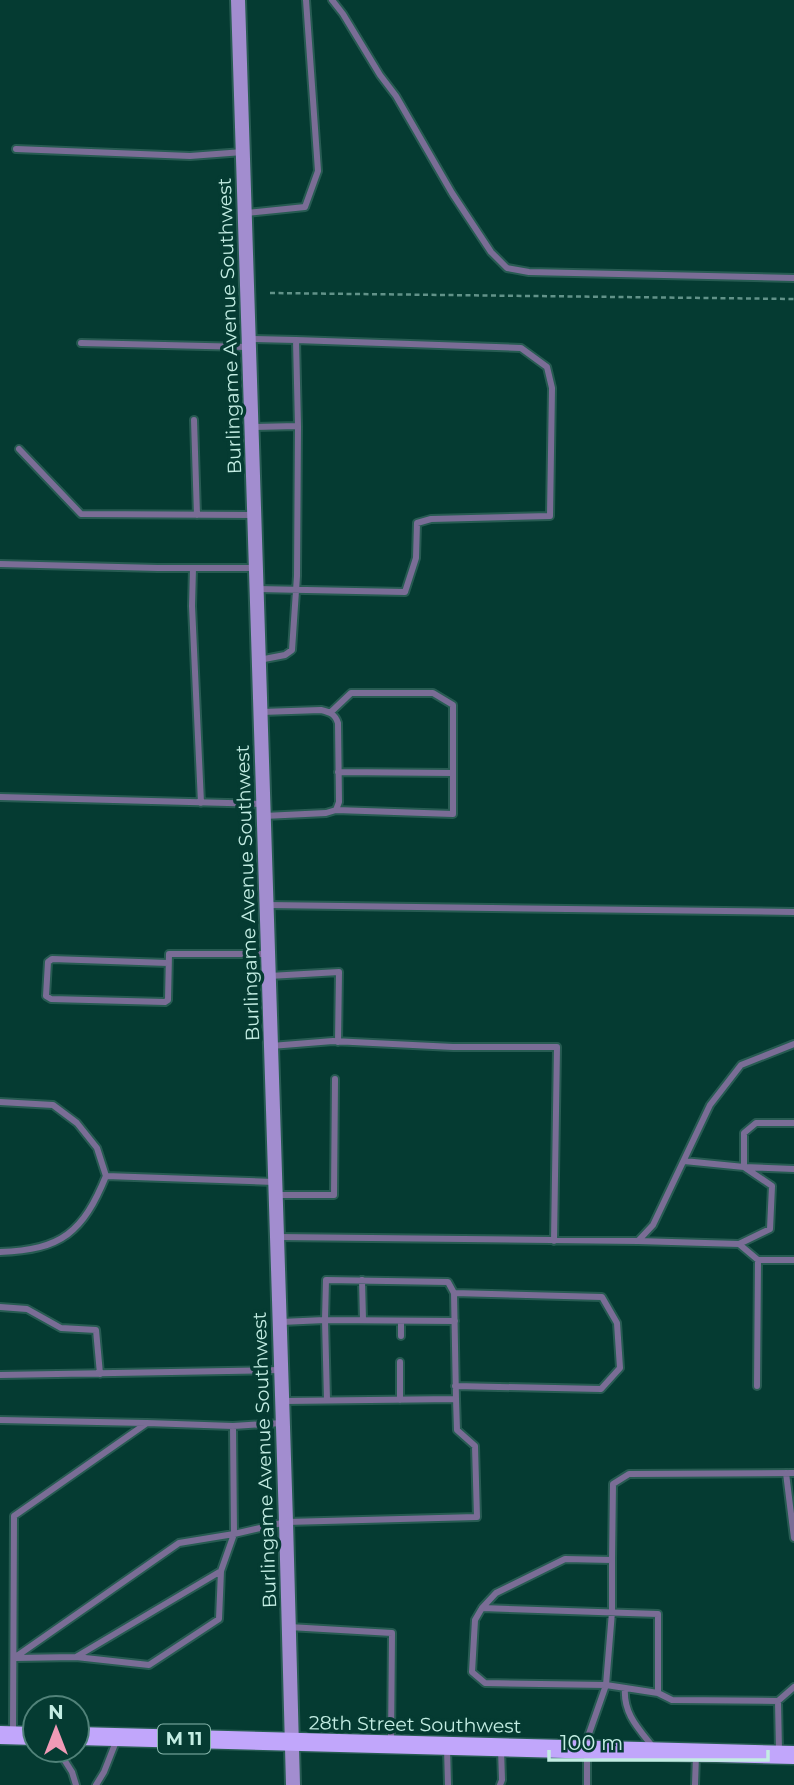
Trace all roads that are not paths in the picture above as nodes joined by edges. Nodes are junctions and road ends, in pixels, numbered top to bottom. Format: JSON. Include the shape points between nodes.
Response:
{"nodes":[{"id":1,"x":238,"y":0,"type":"edge"},
{"id":2,"x":306,"y":0,"type":"edge"},
{"id":3,"x":334,"y":1,"type":"edge"},
{"id":4,"x":16,"y":149,"type":"dead end"},
{"id":5,"x":243,"y":152,"type":"junction"},
{"id":6,"x":245,"y":214,"type":"junction"},
{"id":7,"x":794,"y":278,"type":"edge"},
{"id":8,"x":296,"y":340,"type":"junction"},
{"id":9,"x":81,"y":342,"type":"dead end"},
{"id":10,"x":249,"y":343,"type":"junction"},
{"id":11,"x":194,"y":420,"type":"dead end"},
{"id":12,"x":252,"y":426,"type":"junction"},
{"id":13,"x":298,"y":426,"type":"junction"},
{"id":14,"x":19,"y":449,"type":"dead end"},
{"id":15,"x":197,"y":515,"type":"junction"},
{"id":16,"x":254,"y":515,"type":"junction"},
{"id":17,"x":0,"y":564,"type":"edge"},
{"id":18,"x":193,"y":568,"type":"junction"},
{"id":19,"x":256,"y":568,"type":"junction"},
{"id":20,"x":257,"y":589,"type":"junction"},
{"id":21,"x":294,"y":589,"type":"junction"},
{"id":22,"x":259,"y":660,"type":"junction"},
{"id":23,"x":261,"y":712,"type":"junction"},
{"id":24,"x":331,"y":712,"type":"junction"},
{"id":25,"x":338,"y":772,"type":"junction"},
{"id":26,"x":453,"y":773,"type":"junction"},
{"id":27,"x":0,"y":797,"type":"edge"},
{"id":28,"x":201,"y":803,"type":"junction"},
{"id":29,"x":264,"y":810,"type":"junction"},
{"id":30,"x":336,"y":810,"type":"junction"},
{"id":31,"x":267,"y":905,"type":"junction"},
{"id":32,"x":794,"y":912,"type":"edge"},
{"id":33,"x":268,"y":954,"type":"junction"},
{"id":34,"x":168,"y":963,"type":"junction"},
{"id":35,"x":269,"y":976,"type":"junction"},
{"id":36,"x":338,"y":1042,"type":"junction"},
{"id":37,"x":794,"y":1044,"type":"edge"},
{"id":38,"x":271,"y":1046,"type":"junction"},
{"id":39,"x":335,"y":1079,"type":"dead end"},
{"id":40,"x":0,"y":1102,"type":"edge"},
{"id":41,"x":794,"y":1122,"type":"edge"},
{"id":42,"x":684,"y":1161,"type":"junction"},
{"id":43,"x":744,"y":1167,"type":"junction"},
{"id":44,"x":794,"y":1169,"type":"edge"},
{"id":45,"x":106,"y":1176,"type":"junction"},
{"id":46,"x":276,"y":1189,"type":"junction"},
{"id":47,"x":276,"y":1237,"type":"junction"},
{"id":48,"x":554,"y":1241,"type":"junction"},
{"id":49,"x":638,"y":1241,"type":"junction"},
{"id":50,"x":739,"y":1244,"type":"junction"},
{"id":51,"x":0,"y":1252,"type":"edge"},
{"id":52,"x":758,"y":1260,"type":"junction"},
{"id":53,"x":794,"y":1260,"type":"edge"},
{"id":54,"x":362,"y":1280,"type":"junction"},
{"id":55,"x":454,"y":1293,"type":"junction"},
{"id":56,"x":0,"y":1307,"type":"edge"},
{"id":57,"x":325,"y":1320,"type":"junction"},
{"id":58,"x":363,"y":1320,"type":"junction"},
{"id":59,"x":401,"y":1321,"type":"junction"},
{"id":60,"x":454,"y":1321,"type":"junction"},
{"id":61,"x":279,"y":1322,"type":"junction"},
{"id":62,"x":401,"y":1336,"type":"dead end"},
{"id":63,"x":400,"y":1362,"type":"dead end"},
{"id":64,"x":280,"y":1370,"type":"junction"},
{"id":65,"x":100,"y":1374,"type":"junction"},
{"id":66,"x":0,"y":1375,"type":"edge"},
{"id":67,"x":456,"y":1386,"type":"junction"},
{"id":68,"x":757,"y":1386,"type":"dead end"},
{"id":69,"x":456,"y":1399,"type":"junction"},
{"id":70,"x":327,"y":1400,"type":"junction"},
{"id":71,"x":400,"y":1400,"type":"junction"},
{"id":72,"x":281,"y":1401,"type":"junction"},
{"id":73,"x":0,"y":1420,"type":"edge"},
{"id":74,"x":147,"y":1423,"type":"junction"},
{"id":75,"x":282,"y":1423,"type":"junction"},
{"id":76,"x":233,"y":1426,"type":"junction"},
{"id":77,"x":790,"y":1473,"type":"edge"},
{"id":78,"x":286,"y":1522,"type":"junction"},
{"id":79,"x":234,"y":1534,"type":"junction"},
{"id":80,"x":794,"y":1538,"type":"edge"},
{"id":81,"x":612,"y":1560,"type":"junction"},
{"id":82,"x":221,"y":1570,"type":"junction"},
{"id":83,"x":482,"y":1608,"type":"junction"},
{"id":84,"x":612,"y":1612,"type":"junction"},
{"id":85,"x":289,"y":1627,"type":"junction"},
{"id":86,"x":76,"y":1657,"type":"junction"},
{"id":87,"x":13,"y":1658,"type":"junction"},
{"id":88,"x":606,"y":1685,"type":"junction"},
{"id":89,"x":794,"y":1687,"type":"edge"},
{"id":90,"x":625,"y":1688,"type":"junction"},
{"id":91,"x":658,"y":1693,"type":"junction"},
{"id":92,"x":778,"y":1701,"type":"junction"},
{"id":93,"x":6,"y":1735,"type":"edge"},
{"id":94,"x":91,"y":1737,"type":"edge"},
{"id":95,"x":118,"y":1737,"type":"junction"},
{"id":96,"x":292,"y":1742,"type":"junction"},
{"id":97,"x":391,"y":1745,"type":"junction"},
{"id":98,"x":447,"y":1746,"type":"junction"},
{"id":99,"x":501,"y":1748,"type":"junction"},
{"id":100,"x":585,"y":1749,"type":"junction"},
{"id":101,"x":656,"y":1751,"type":"junction"},
{"id":102,"x":696,"y":1752,"type":"junction"},
{"id":103,"x":786,"y":1755,"type":"edge"},
{"id":104,"x":67,"y":1764,"type":"edge"},
{"id":105,"x":76,"y":1785,"type":"edge"},
{"id":106,"x":96,"y":1785,"type":"edge"},
{"id":107,"x":293,"y":1785,"type":"edge"},
{"id":108,"x":448,"y":1785,"type":"edge"},
{"id":109,"x":500,"y":1785,"type":"edge"},
{"id":110,"x":587,"y":1785,"type":"edge"},
{"id":111,"x":695,"y":1785,"type":"edge"}],
"edges":[{"from":1,"to":5,"type":"street","name":"Burlingame Avenue Southwest"},
{"from":2,"to":6,"type":"lane","via":[[318,171],[304,207]]},
{"from":3,"to":7,"type":"lane","via":[[452,192],[491,252],[507,268]]},
{"from":4,"to":5,"type":"lane","via":[[190,156]]},
{"from":5,"to":6,"type":"street","name":"Burlingame Avenue Southwest"},
{"from":6,"to":10,"type":"street","name":"Burlingame Avenue Southwest"},
{"from":8,"to":10,"type":"lane"},
{"from":8,"to":13,"type":"lane"},
{"from":8,"to":21,"type":"lane","via":[[522,348],[547,367],[552,388],[550,516],[417,523],[416,558],[405,592]]},
{"from":9,"to":10,"type":"lane"},
{"from":10,"to":12,"type":"street","name":"Burlingame Avenue Southwest"},
{"from":11,"to":15,"type":"lane"},
{"from":12,"to":13,"type":"lane"},
{"from":12,"to":16,"type":"street","name":"Burlingame Avenue Southwest"},
{"from":13,"to":21,"type":"lane"},
{"from":14,"to":15,"type":"lane","via":[[81,514]]},
{"from":15,"to":16,"type":"lane"},
{"from":16,"to":19,"type":"street","name":"Burlingame Avenue Southwest"},
{"from":17,"to":18,"type":"lane"},
{"from":18,"to":19,"type":"lane"},
{"from":18,"to":28,"type":"lane"},
{"from":19,"to":20,"type":"street","name":"Burlingame Avenue Southwest"},
{"from":20,"to":21,"type":"lane"},
{"from":20,"to":22,"type":"street","name":"Burlingame Avenue Southwest"},
{"from":21,"to":22,"type":"lane","via":[[292,650]]},
{"from":22,"to":23,"type":"street","name":"Burlingame Avenue Southwest"},
{"from":23,"to":24,"type":"lane"},
{"from":23,"to":29,"type":"street","name":"Burlingame Avenue Southwest"},
{"from":24,"to":25,"type":"lane","via":[[338,723]]},
{"from":24,"to":26,"type":"lane","via":[[351,693],[433,693],[453,705]]},
{"from":25,"to":26,"type":"lane"},
{"from":25,"to":30,"type":"lane"},
{"from":26,"to":30,"type":"lane","via":[[453,814]]},
{"from":27,"to":28,"type":"lane"},
{"from":28,"to":29,"type":"lane"},
{"from":29,"to":30,"type":"lane"},
{"from":29,"to":31,"type":"street","name":"Burlingame Avenue Southwest"},
{"from":31,"to":32,"type":"lane"},
{"from":31,"to":33,"type":"street","name":"Burlingame Avenue Southwest"},
{"from":33,"to":34,"type":"lane","via":[[170,954]]},
{"from":33,"to":35,"type":"street","name":"Burlingame Avenue Southwest"},
{"from":34,"to":34,"type":"lane","via":[[51,959],[47,996],[165,1002]]},
{"from":35,"to":36,"type":"lane","via":[[339,972]]},
{"from":35,"to":38,"type":"street","name":"Burlingame Avenue Southwest"},
{"from":36,"to":38,"type":"lane"},
{"from":36,"to":48,"type":"lane","via":[[557,1047]]},
{"from":37,"to":42,"type":"lane","via":[[741,1066],[710,1105]]},
{"from":38,"to":46,"type":"street","name":"Burlingame Avenue Southwest"},
{"from":39,"to":46,"type":"lane","via":[[334,1195]]},
{"from":40,"to":45,"type":"lane","via":[[53,1105],[78,1123],[97,1148]]},
{"from":41,"to":43,"type":"lane","via":[[757,1123],[744,1133]]},
{"from":42,"to":43,"type":"lane"},
{"from":42,"to":49,"type":"lane","via":[[653,1224]]},
{"from":43,"to":44,"type":"lane"},
{"from":43,"to":50,"type":"lane","via":[[772,1186],[770,1229]]},
{"from":45,"to":46,"type":"lane"},
{"from":45,"to":51,"type":"lane","via":[[81,1223],[56,1243]]},
{"from":46,"to":47,"type":"street","name":"Burlingame Avenue Southwest"},
{"from":47,"to":48,"type":"lane"},
{"from":47,"to":61,"type":"street","name":"Burlingame Avenue Southwest"},
{"from":48,"to":49,"type":"lane"},
{"from":49,"to":50,"type":"lane"},
{"from":50,"to":52,"type":"lane"},
{"from":52,"to":53,"type":"lane"},
{"from":52,"to":68,"type":"lane"},
{"from":54,"to":55,"type":"lane","via":[[448,1282]]},
{"from":54,"to":57,"type":"lane","via":[[326,1280]]},
{"from":54,"to":58,"type":"lane"},
{"from":55,"to":60,"type":"lane"},
{"from":55,"to":67,"type":"lane","via":[[602,1297],[617,1323],[620,1368],[601,1389]]},
{"from":56,"to":65,"type":"lane","via":[[27,1308],[61,1328],[96,1330]]},
{"from":57,"to":58,"type":"lane"},
{"from":57,"to":61,"type":"lane"},
{"from":57,"to":70,"type":"lane"},
{"from":58,"to":59,"type":"lane"},
{"from":59,"to":60,"type":"lane"},
{"from":59,"to":62,"type":"lane"},
{"from":60,"to":67,"type":"lane"},
{"from":61,"to":64,"type":"street","name":"Burlingame Avenue Southwest"},
{"from":63,"to":71,"type":"lane"},
{"from":64,"to":65,"type":"lane"},
{"from":64,"to":72,"type":"street","name":"Burlingame Avenue Southwest"},
{"from":65,"to":66,"type":"lane"},
{"from":67,"to":69,"type":"lane"},
{"from":69,"to":71,"type":"lane"},
{"from":69,"to":78,"type":"lane","via":[[457,1430],[475,1446],[477,1517]]},
{"from":70,"to":71,"type":"lane"},
{"from":70,"to":72,"type":"lane"},
{"from":72,"to":75,"type":"street","name":"Burlingame Avenue Southwest"},
{"from":73,"to":74,"type":"lane"},
{"from":74,"to":76,"type":"lane"},
{"from":74,"to":87,"type":"lane","via":[[14,1517]]},
{"from":75,"to":76,"type":"lane"},
{"from":75,"to":78,"type":"street","name":"Burlingame Avenue Southwest"},
{"from":76,"to":79,"type":"lane"},
{"from":77,"to":80,"type":"lane"},
{"from":77,"to":81,"type":"lane","via":[[629,1474],[613,1484]]},
{"from":78,"to":79,"type":"lane"},
{"from":78,"to":85,"type":"street","name":"Burlingame Avenue Southwest"},
{"from":79,"to":82,"type":"lane"},
{"from":79,"to":87,"type":"lane","via":[[179,1542]]},
{"from":81,"to":83,"type":"lane","via":[[565,1559],[496,1593]]},
{"from":81,"to":84,"type":"lane"},
{"from":82,"to":86,"type":"lane"},
{"from":82,"to":86,"type":"lane","via":[[219,1619],[149,1665]]},
{"from":83,"to":84,"type":"lane"},
{"from":83,"to":88,"type":"lane","via":[[475,1620],[472,1672],[485,1683]]},
{"from":84,"to":88,"type":"lane"},
{"from":84,"to":91,"type":"lane","via":[[658,1614]]},
{"from":85,"to":96,"type":"street","name":"Burlingame Avenue Southwest"},
{"from":85,"to":97,"type":"lane","via":[[392,1633]]},
{"from":86,"to":87,"type":"lane"},
{"from":87,"to":93,"type":"lane"},
{"from":88,"to":90,"type":"lane"},
{"from":88,"to":100,"type":"lane"},
{"from":89,"to":92,"type":"lane"},
{"from":90,"to":91,"type":"lane"},
{"from":90,"to":101,"type":"lane","via":[[630,1719]]},
{"from":91,"to":92,"type":"lane","via":[[672,1700]]},
{"from":92,"to":103,"type":"lane"},
{"from":94,"to":95,"type":"main road","name":"28th Street Southwest","number":"M 11"},
{"from":95,"to":96,"type":"main road","name":"28th Street Southwest","number":"M 11"},
{"from":95,"to":106,"type":"lane"},
{"from":96,"to":97,"type":"main road","name":"28th Street Southwest","number":"M 11"},
{"from":96,"to":107,"type":"street","name":"Burlingame Avenue Southwest"},
{"from":97,"to":98,"type":"main road","name":"28th Street Southwest","number":"M 11"},
{"from":98,"to":99,"type":"main road","name":"28th Street Southwest","number":"M 11"},
{"from":98,"to":108,"type":"lane"},
{"from":99,"to":100,"type":"main road","name":"28th Street Southwest","number":"M 11"},
{"from":99,"to":109,"type":"lane"},
{"from":100,"to":101,"type":"main road","name":"28th Street Southwest","number":"M 11"},
{"from":100,"to":110,"type":"lane"},
{"from":101,"to":102,"type":"main road","name":"28th Street Southwest","number":"M 11"},
{"from":102,"to":103,"type":"main road","name":"28th Street Southwest","number":"M 11"},
{"from":102,"to":111,"type":"lane"},
{"from":104,"to":105,"type":"lane"}]}
